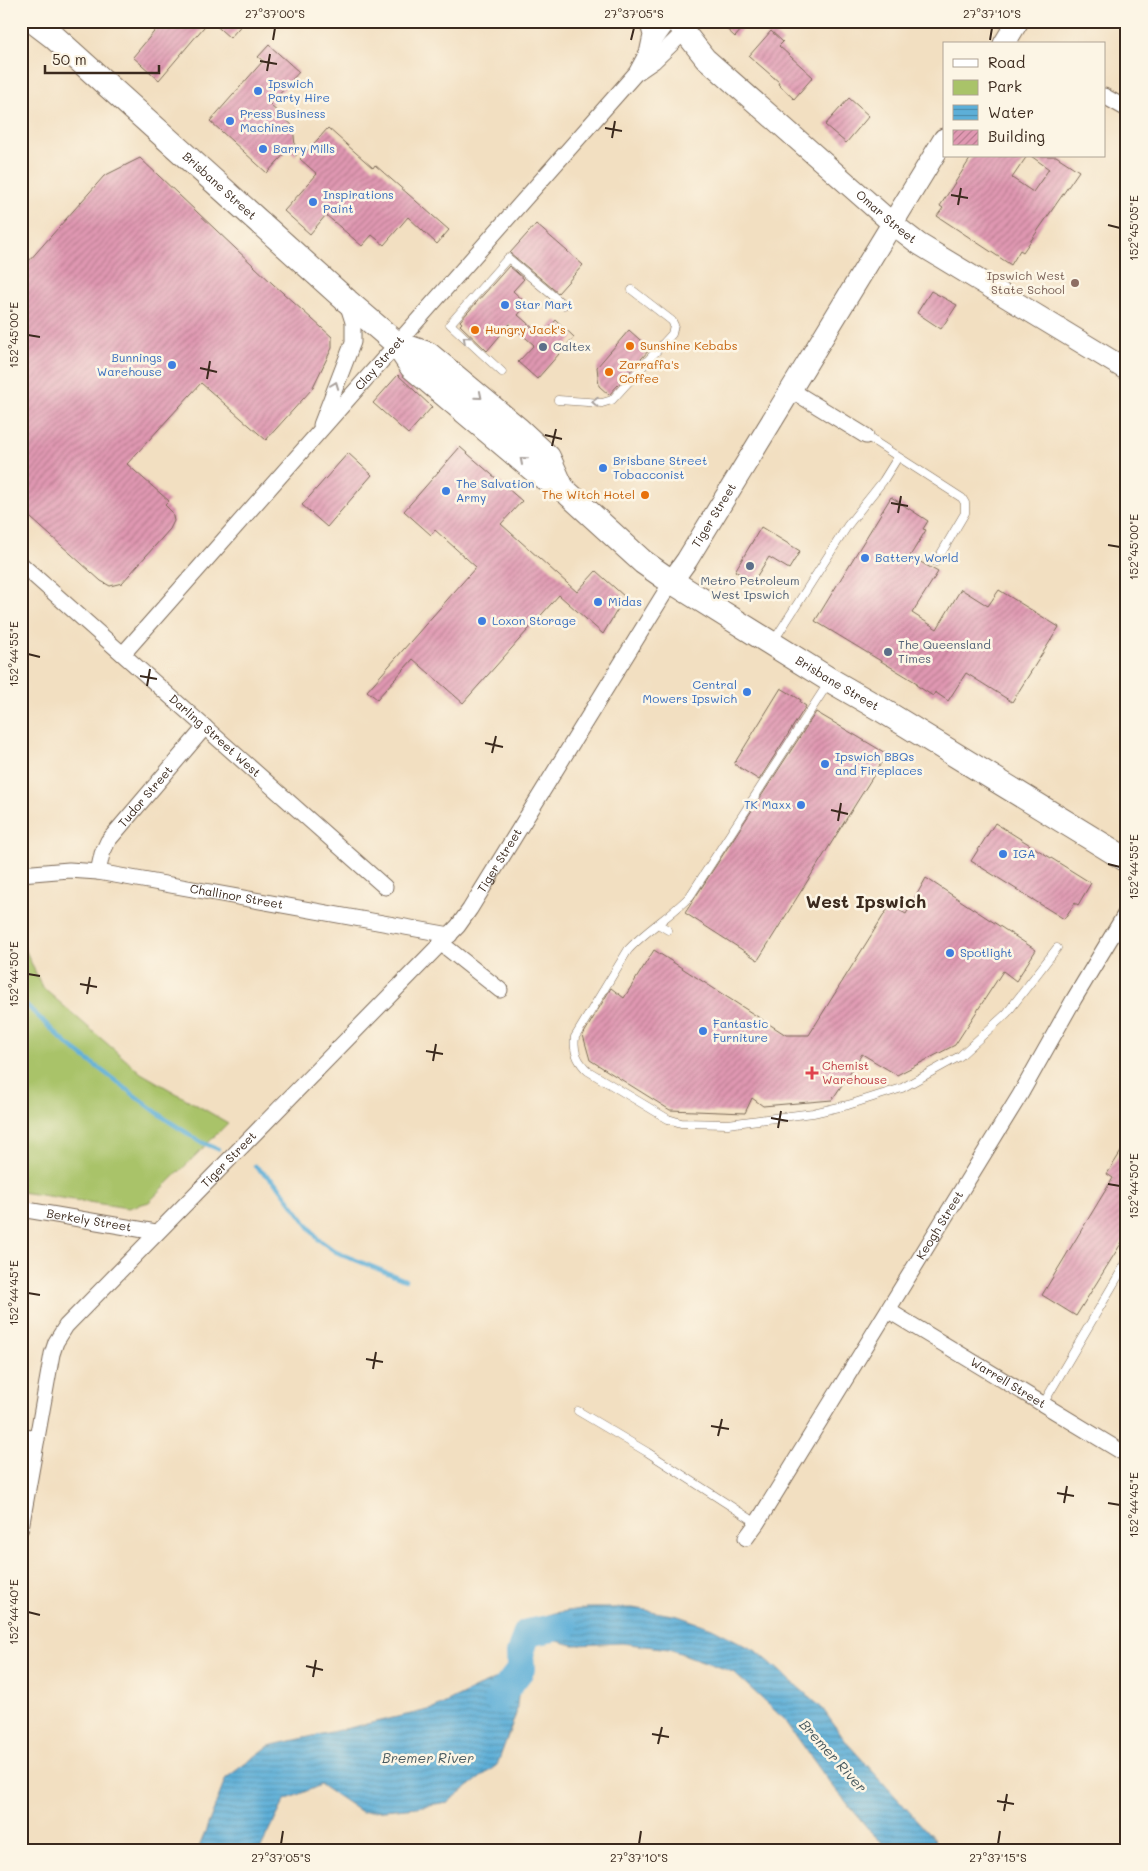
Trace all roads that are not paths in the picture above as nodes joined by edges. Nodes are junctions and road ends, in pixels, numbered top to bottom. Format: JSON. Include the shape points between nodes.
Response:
{"nodes":[{"id":1,"x":647,"y":21,"type":"edge"},
{"id":2,"x":38,"y":23,"type":"edge"},
{"id":3,"x":677,"y":25,"type":"edge"},
{"id":4,"x":646,"y":55,"type":"junction"},
{"id":5,"x":636,"y":72,"type":"junction"},
{"id":6,"x":1106,"y":97,"type":"edge"},
{"id":7,"x":1127,"y":109,"type":"edge"},
{"id":8,"x":943,"y":142,"type":"edge"},
{"id":9,"x":893,"y":224,"type":"junction"},
{"id":10,"x":632,"y":290,"type":"dead end"},
{"id":11,"x":347,"y":301,"type":"junction"},
{"id":12,"x":564,"y":305,"type":"dead end"},
{"id":13,"x":396,"y":344,"type":"junction"},
{"id":14,"x":1127,"y":370,"type":"edge"},
{"id":15,"x":502,"y":372,"type":"dead end"},
{"id":16,"x":791,"y":390,"type":"junction"},
{"id":17,"x":558,"y":400,"type":"dead end"},
{"id":18,"x":319,"y":432,"type":"junction"},
{"id":19,"x":866,"y":436,"type":"joint"},
{"id":20,"x":898,"y":457,"type":"junction"},
{"id":21,"x":936,"y":562,"type":"dead end"},
{"id":22,"x":21,"y":564,"type":"edge"},
{"id":23,"x":672,"y":582,"type":"junction"},
{"id":24,"x":772,"y":643,"type":"junction"},
{"id":25,"x":123,"y":654,"type":"junction"},
{"id":26,"x":830,"y":680,"type":"junction"},
{"id":27,"x":205,"y":727,"type":"junction"},
{"id":28,"x":1127,"y":860,"type":"edge"},
{"id":29,"x":98,"y":872,"type":"junction"},
{"id":30,"x":21,"y":874,"type":"edge"},
{"id":31,"x":385,"y":887,"type":"dead end"},
{"id":32,"x":1127,"y":911,"type":"edge"},
{"id":33,"x":658,"y":924,"type":"junction"},
{"id":34,"x":668,"y":930,"type":"dead end"},
{"id":35,"x":446,"y":939,"type":"junction"},
{"id":36,"x":1057,"y":948,"type":"dead end"},
{"id":37,"x":500,"y":990,"type":"dead end"},
{"id":38,"x":21,"y":1209,"type":"edge"},
{"id":39,"x":156,"y":1232,"type":"junction"},
{"id":40,"x":1127,"y":1261,"type":"edge"},
{"id":41,"x":889,"y":1311,"type":"junction"},
{"id":42,"x":1043,"y":1404,"type":"junction"},
{"id":43,"x":578,"y":1411,"type":"dead end"},
{"id":44,"x":21,"y":1436,"type":"edge"},
{"id":45,"x":37,"y":1439,"type":"junction"},
{"id":46,"x":1127,"y":1455,"type":"edge"},
{"id":47,"x":758,"y":1524,"type":"junction"},
{"id":48,"x":21,"y":1528,"type":"edge"},
{"id":49,"x":746,"y":1538,"type":"dead end"}],
"edges":[{"from":1,"to":4,"type":"street","via":[[651,37]]},
{"from":2,"to":11,"type":"main road","name":"Brisbane Street"},
{"from":3,"to":4,"type":"street","name":"Clay Street"},
{"from":3,"to":5,"type":"street","name":"Clay Street","via":[[654,62]]},
{"from":3,"to":9,"type":"street","name":"Omar Street","via":[[705,58]]},
{"from":4,"to":5,"type":"street","name":"Clay Street"},
{"from":5,"to":13,"type":"street","name":"Clay Street"},
{"from":6,"to":7,"type":"street"},
{"from":8,"to":9,"type":"street","name":"Tiger Street"},
{"from":9,"to":14,"type":"street","name":"Omar Street","via":[[919,244]]},
{"from":9,"to":16,"type":"street","name":"Tiger Street"},
{"from":10,"to":17,"type":"lane","one_way":true,"via":[[672,321],[672,334],[612,400],[602,403]]},
{"from":11,"to":13,"type":"main road","name":"Brisbane Street"},
{"from":18,"to":11,"type":"street","one_way":true,"via":[[353,342],[353,322]]},
{"from":15,"to":12,"type":"lane","one_way":true,"via":[[450,324],[508,258]]},
{"from":13,"to":18,"type":"street","name":"Clay Street"},
{"from":13,"to":23,"type":"main road","name":"Brisbane Street","via":[[412,367],[540,475],[562,488],[643,562]]},
{"from":16,"to":19,"type":"street"},
{"from":16,"to":23,"type":"street","name":"Tiger Street"},
{"from":18,"to":25,"type":"street","name":"Clay Street"},
{"from":19,"to":20,"type":"lane"},
{"from":20,"to":21,"type":"lane","via":[[965,503],[965,513]]},
{"from":20,"to":24,"type":"lane","via":[[848,526]]},
{"from":22,"to":25,"type":"street","name":"Darling Street West"},
{"from":23,"to":24,"type":"main road","name":"Brisbane Street"},
{"from":23,"to":35,"type":"street","name":"Tiger Street","via":[[470,909]]},
{"from":24,"to":26,"type":"main road","name":"Brisbane Street"},
{"from":25,"to":27,"type":"street","name":"Darling Street West"},
{"from":26,"to":28,"type":"main road","name":"Brisbane Street"},
{"from":26,"to":33,"type":"lane","via":[[690,896]]},
{"from":27,"to":29,"type":"street","name":"Tudor Street","via":[[108,841]]},
{"from":27,"to":31,"type":"street","name":"Darling Street West"},
{"from":29,"to":30,"type":"street","name":"Challinor Street","via":[[69,870]]},
{"from":29,"to":35,"type":"street","name":"Challinor Street"},
{"from":32,"to":41,"type":"street","name":"Keogh Street"},
{"from":33,"to":34,"type":"lane"},
{"from":33,"to":36,"type":"lane","via":[[628,950],[579,1029],[575,1037],[575,1052],[588,1071],[668,1119],[681,1123],[728,1124],[814,1113],[902,1088],[960,1056],[1007,1013]]},
{"from":35,"to":37,"type":"street"},
{"from":35,"to":39,"type":"street","name":"Tiger Street"},
{"from":38,"to":39,"type":"street","name":"Berkely Street"},
{"from":39,"to":45,"type":"street","name":"Tiger Street","via":[[74,1315],[59,1337],[52,1354]]},
{"from":40,"to":42,"type":"lane"},
{"from":41,"to":42,"type":"street","name":"Warrell Street"},
{"from":41,"to":47,"type":"street","name":"Keogh Street"},
{"from":42,"to":46,"type":"street","name":"Warrell Street"},
{"from":43,"to":47,"type":"lane"},
{"from":44,"to":45,"type":"street"},
{"from":45,"to":48,"type":"street","name":"Tiger Street"},
{"from":47,"to":49,"type":"street","name":"Keogh Street"}]}
